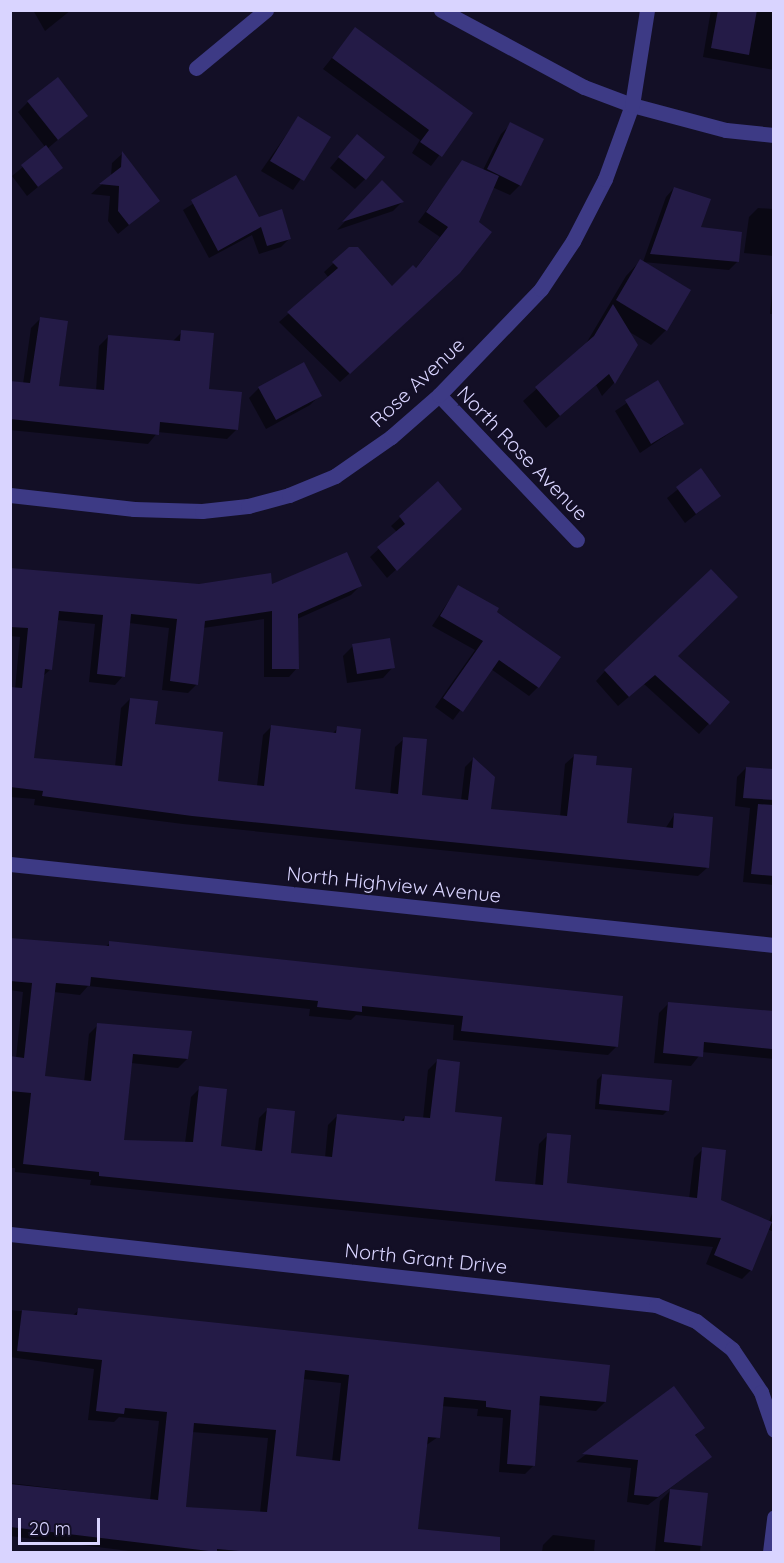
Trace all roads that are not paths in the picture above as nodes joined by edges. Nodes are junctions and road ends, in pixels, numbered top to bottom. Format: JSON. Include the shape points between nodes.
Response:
{"nodes":[{"id":1,"x":266,"y":10,"type":"edge"},
{"id":2,"x":441,"y":10,"type":"edge"},
{"id":3,"x":647,"y":10,"type":"edge"},
{"id":4,"x":196,"y":68,"type":"dead end"},
{"id":5,"x":632,"y":105,"type":"junction"},
{"id":6,"x":774,"y":135,"type":"edge"},
{"id":7,"x":439,"y":395,"type":"junction"},
{"id":8,"x":10,"y":495,"type":"edge"},
{"id":9,"x":577,"y":540,"type":"dead end"},
{"id":10,"x":10,"y":864,"type":"edge"},
{"id":11,"x":774,"y":945,"type":"edge"},
{"id":12,"x":10,"y":1234,"type":"edge"},
{"id":13,"x":774,"y":1430,"type":"edge"},
{"id":14,"x":774,"y":1516,"type":"edge"},
{"id":15,"x":770,"y":1552,"type":"edge"}],
"edges":[{"from":1,"to":4,"type":"street"},
{"from":2,"to":5,"type":"street","via":[[533,63]]},
{"from":3,"to":5,"type":"street","name":"Rose Avenue"},
{"from":5,"to":6,"type":"street","via":[[726,130]]},
{"from":5,"to":7,"type":"street","name":"Rose Avenue","via":[[605,179],[573,241],[541,289]]},
{"from":7,"to":8,"type":"street","name":"Rose Avenue","via":[[391,437],[335,476],[248,506],[202,511],[134,509]]},
{"from":7,"to":9,"type":"street","name":"North Rose Avenue"},
{"from":10,"to":11,"type":"street","name":"North Highview Avenue"},
{"from":12,"to":13,"type":"street","name":"North Grant Drive","via":[[656,1305],[696,1321],[732,1349],[761,1392]]},
{"from":14,"to":15,"type":"street"}]}
